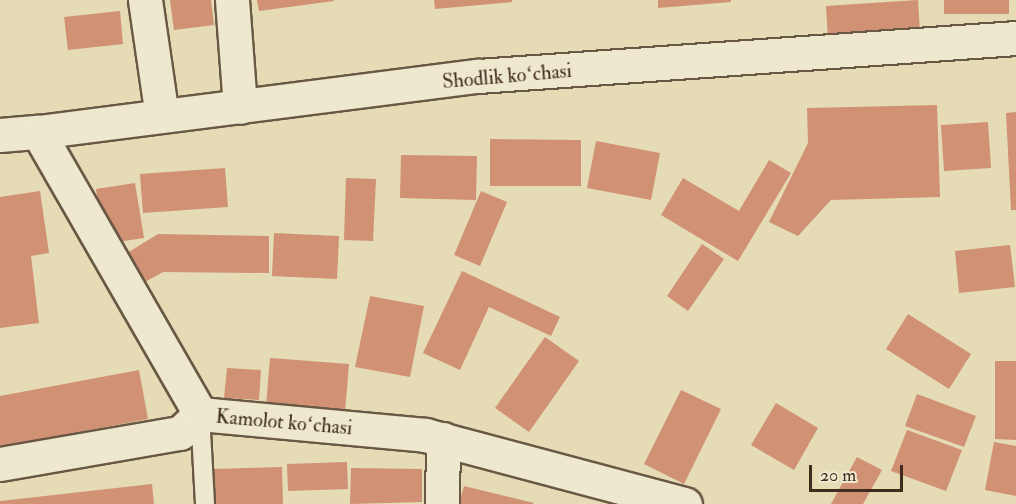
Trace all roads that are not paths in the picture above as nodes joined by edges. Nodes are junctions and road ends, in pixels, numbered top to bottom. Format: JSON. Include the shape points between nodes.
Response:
{"nodes":[{"id":1,"x":145,"y":0,"type":"edge"},
{"id":2,"x":232,"y":0,"type":"edge"},
{"id":3,"x":1016,"y":38,"type":"edge"},
{"id":4,"x":240,"y":106,"type":"junction"},
{"id":5,"x":162,"y":116,"type":"junction"},
{"id":6,"x":38,"y":132,"type":"junction"},
{"id":7,"x":0,"y":135,"type":"edge"},
{"id":8,"x":200,"y":414,"type":"junction"},
{"id":9,"x":443,"y":440,"type":"junction"},
{"id":10,"x":0,"y":464,"type":"edge"},
{"id":11,"x":205,"y":504,"type":"edge"},
{"id":12,"x":442,"y":504,"type":"edge"},
{"id":13,"x":685,"y":504,"type":"edge"}],
"edges":[{"from":1,"to":5,"type":"street"},
{"from":2,"to":4,"type":"street"},
{"from":3,"to":4,"type":"street","name":"Shodlik koʻchasi","via":[[478,76]]},
{"from":4,"to":5,"type":"street","name":"Shodlik koʻchasi"},
{"from":5,"to":6,"type":"street","name":"Shodlik koʻchasi"},
{"from":6,"to":7,"type":"street","name":"Shodlik koʻchasi"},
{"from":6,"to":8,"type":"street","name":"Kamolot koʻchasi"},
{"from":8,"to":9,"type":"street","name":"Kamolot koʻchasi"},
{"from":8,"to":10,"type":"street","via":[[180,433]]},
{"from":8,"to":11,"type":"lane"},
{"from":9,"to":12,"type":"street"},
{"from":9,"to":13,"type":"street","name":"Kamolot koʻchasi"}]}
